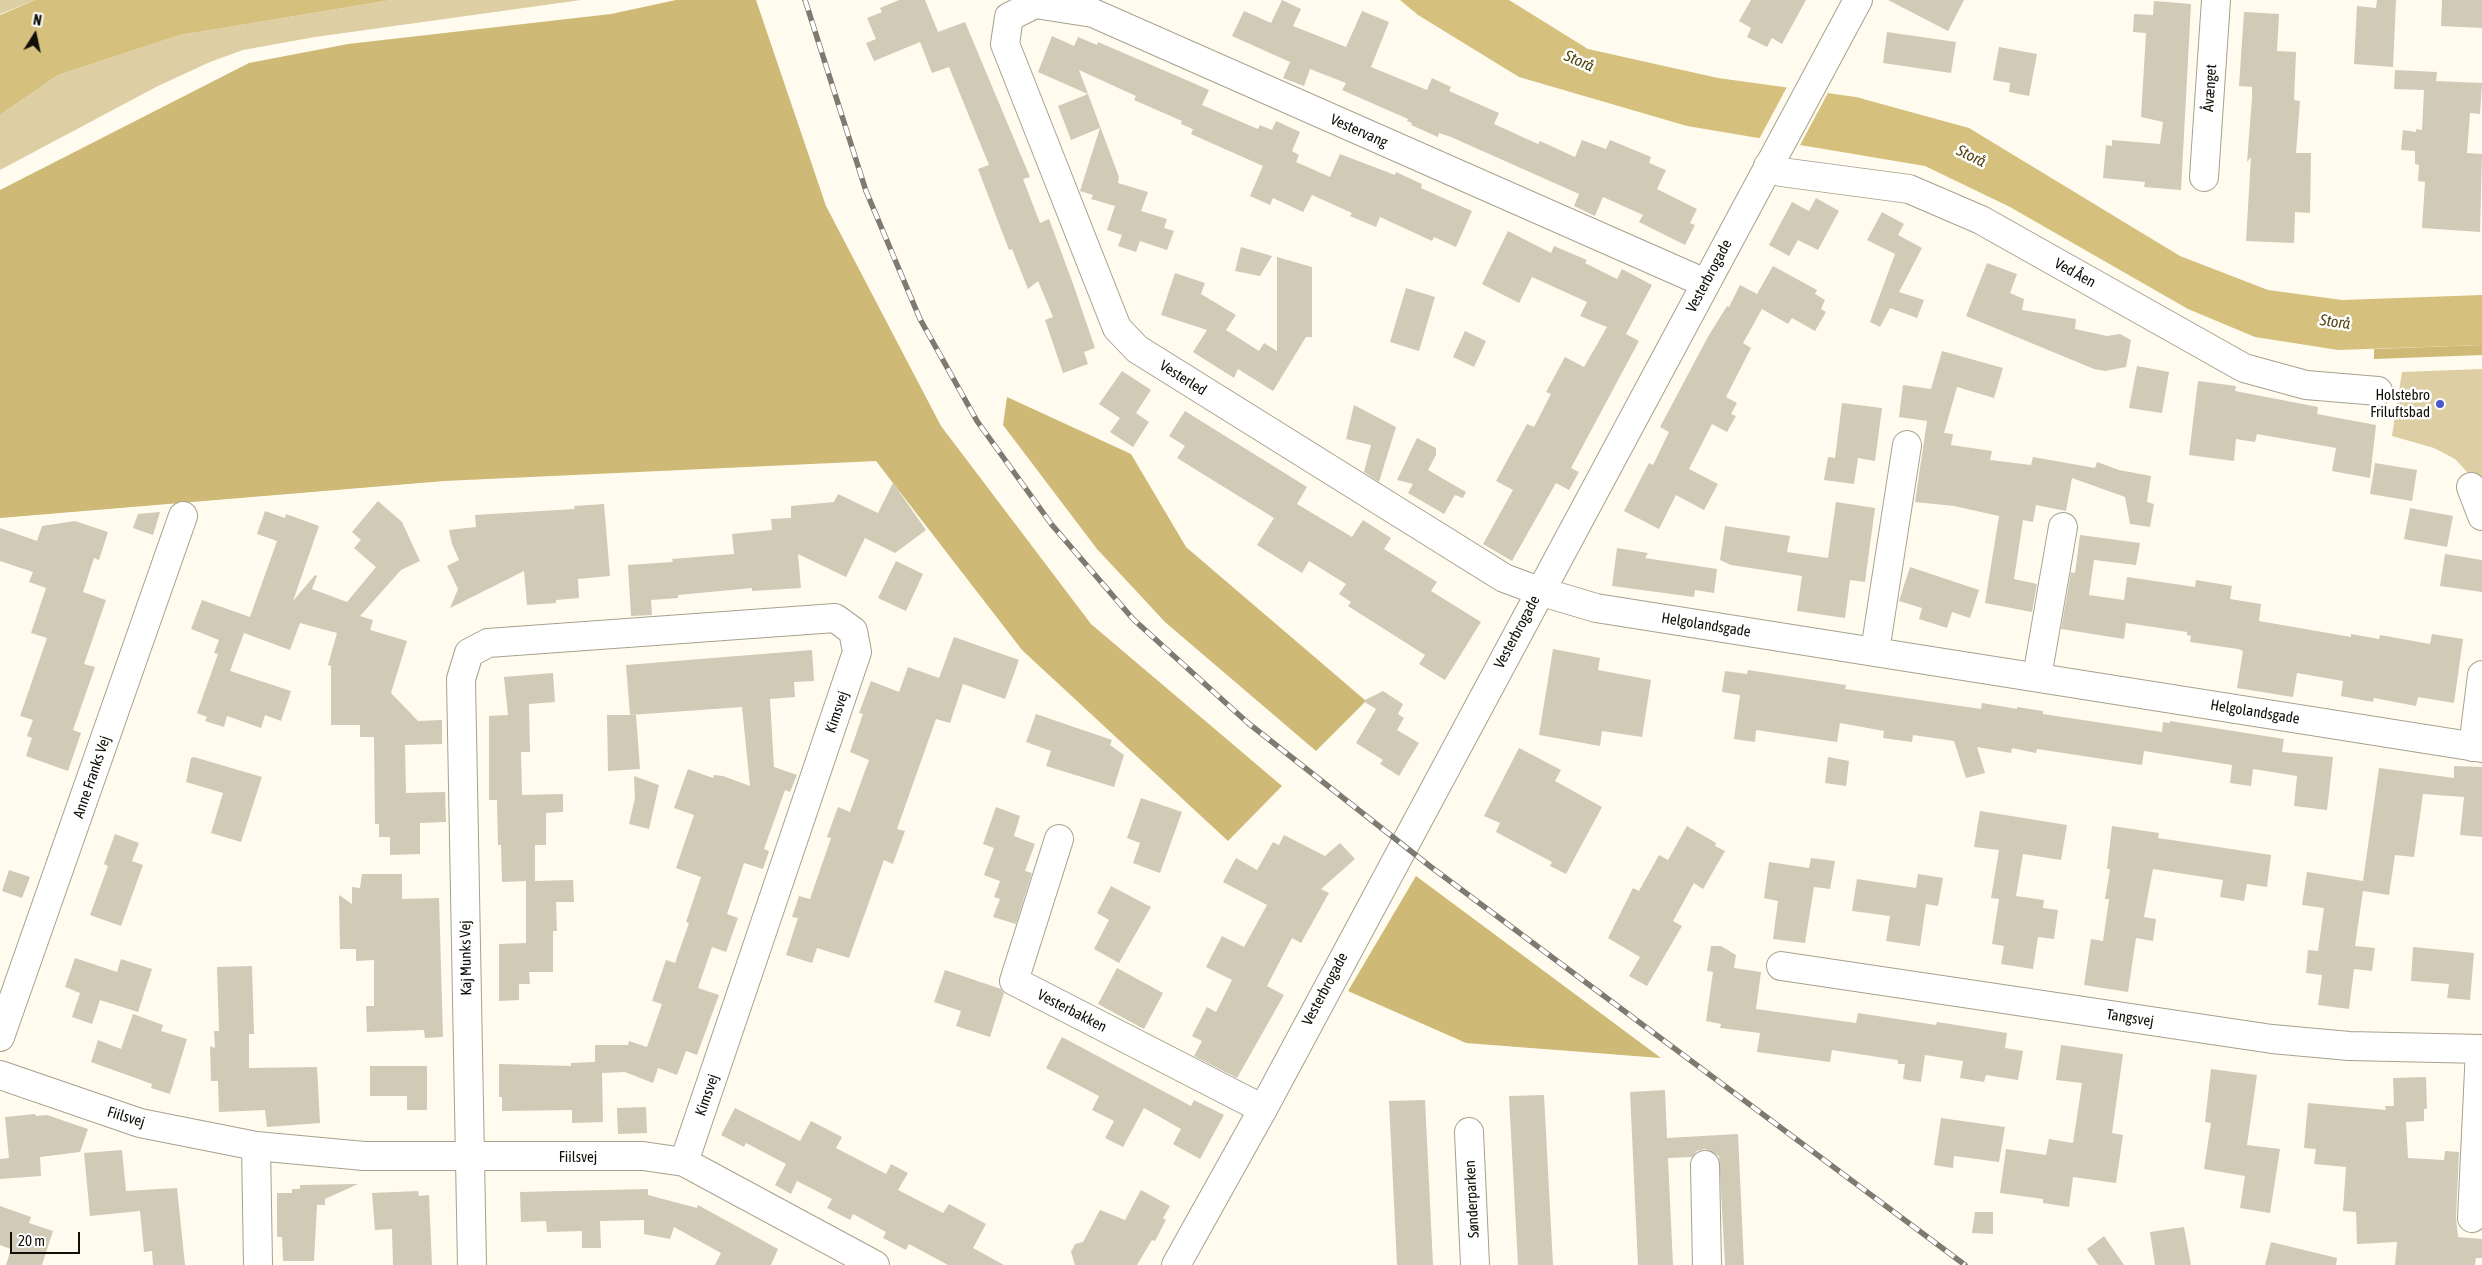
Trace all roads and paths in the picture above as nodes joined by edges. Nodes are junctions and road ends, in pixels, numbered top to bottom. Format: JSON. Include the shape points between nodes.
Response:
{"nodes":[{"id":1,"x":1858,"y":0,"type":"edge"},
{"id":2,"x":2216,"y":0,"type":"edge"},
{"id":3,"x":1009,"y":17,"type":"joint"},
{"id":4,"x":1768,"y":166,"type":"junction"},
{"id":5,"x":2204,"y":177,"type":"dead end"},
{"id":6,"x":1705,"y":283,"type":"junction"},
{"id":7,"x":2378,"y":391,"type":"dead end"},
{"id":8,"x":1907,"y":445,"type":"dead end"},
{"id":9,"x":2471,"y":487,"type":"dead end"},
{"id":10,"x":183,"y":516,"type":"dead end"},
{"id":11,"x":2482,"y":516,"type":"edge"},
{"id":12,"x":2063,"y":527,"type":"dead end"},
{"id":13,"x":1539,"y":591,"type":"junction"},
{"id":14,"x":1875,"y":651,"type":"junction"},
{"id":15,"x":469,"y":653,"type":"joint"},
{"id":16,"x":2482,"y":675,"type":"edge"},
{"id":17,"x":2037,"y":677,"type":"junction"},
{"id":18,"x":2478,"y":748,"type":"edge"},
{"id":19,"x":1059,"y":839,"type":"dead end"},
{"id":20,"x":1781,"y":966,"type":"dead end"},
{"id":21,"x":0,"y":1037,"type":"edge"},
{"id":22,"x":2481,"y":1049,"type":"edge"},
{"id":23,"x":0,"y":1075,"type":"edge"},
{"id":24,"x":1263,"y":1109,"type":"junction"},
{"id":25,"x":1469,"y":1132,"type":"dead end"},
{"id":26,"x":256,"y":1146,"type":"junction"},
{"id":27,"x":470,"y":1157,"type":"junction"},
{"id":28,"x":684,"y":1162,"type":"junction"},
{"id":29,"x":1705,"y":1165,"type":"dead end"},
{"id":30,"x":2472,"y":1218,"type":"dead end"},
{"id":31,"x":258,"y":1265,"type":"edge"},
{"id":32,"x":472,"y":1265,"type":"edge"},
{"id":33,"x":875,"y":1265,"type":"edge"},
{"id":34,"x":1176,"y":1265,"type":"edge"},
{"id":35,"x":1475,"y":1265,"type":"edge"},
{"id":36,"x":1707,"y":1265,"type":"edge"}],
"edges":[{"from":1,"to":4,"type":"street","name":"Vesterbrogade"},
{"from":2,"to":5,"type":"street","name":"Åvænget"},
{"from":3,"to":6,"type":"street","name":"Vestervang","via":[[1035,4],[1093,13]]},
{"from":3,"to":13,"type":"street","name":"Vesterled","via":[[1005,44],[1117,328],[1137,349],[1504,578]]},
{"from":4,"to":6,"type":"street","name":"Vesterbrogade"},
{"from":4,"to":7,"type":"street","name":"Ved Åen","via":[[1781,172],[1909,189],[1981,220],[2244,368],[2306,385]]},
{"from":6,"to":13,"type":"street","name":"Vesterbrogade"},
{"from":8,"to":14,"type":"street"},
{"from":9,"to":11,"type":"street"},
{"from":10,"to":21,"type":"street","name":"Anne Franks Vej"},
{"from":12,"to":17,"type":"street"},
{"from":13,"to":14,"type":"street","name":"Helgolandsgade","via":[[1596,608]]},
{"from":13,"to":24,"type":"street","name":"Vesterbrogade"},
{"from":14,"to":17,"type":"street","name":"Helgolandsgade"},
{"from":15,"to":27,"type":"street","name":"Kaj Munks Vej","via":[[460,679]]},
{"from":15,"to":28,"type":"street","name":"Kimsvej","via":[[488,643],[835,618],[853,631],[857,652]]},
{"from":16,"to":18,"type":"street","name":"Helgolandsgade"},
{"from":17,"to":18,"type":"street","name":"Helgolandsgade"},
{"from":19,"to":24,"type":"street","name":"Vesterbakken","via":[[1014,981]]},
{"from":20,"to":22,"type":"street","name":"Tangsvej","via":[[2272,1039],[2349,1046]]},
{"from":22,"to":30,"type":"street","name":"Tangsvej"},
{"from":23,"to":26,"type":"street","name":"Fiilsvej","via":[[140,1123]]},
{"from":24,"to":34,"type":"street","name":"Vesterbrogade"},
{"from":25,"to":35,"type":"street","name":"Sønderparken"},
{"from":26,"to":27,"type":"street","name":"Fiilsvej","via":[[364,1156]]},
{"from":26,"to":31,"type":"street"},
{"from":27,"to":28,"type":"street","name":"Fiilsvej","via":[[643,1156]]},
{"from":27,"to":32,"type":"street","name":"Kaj Munks Vej"},
{"from":28,"to":33,"type":"street","name":"Fiilsvej"},
{"from":29,"to":36,"type":"street"}]}
